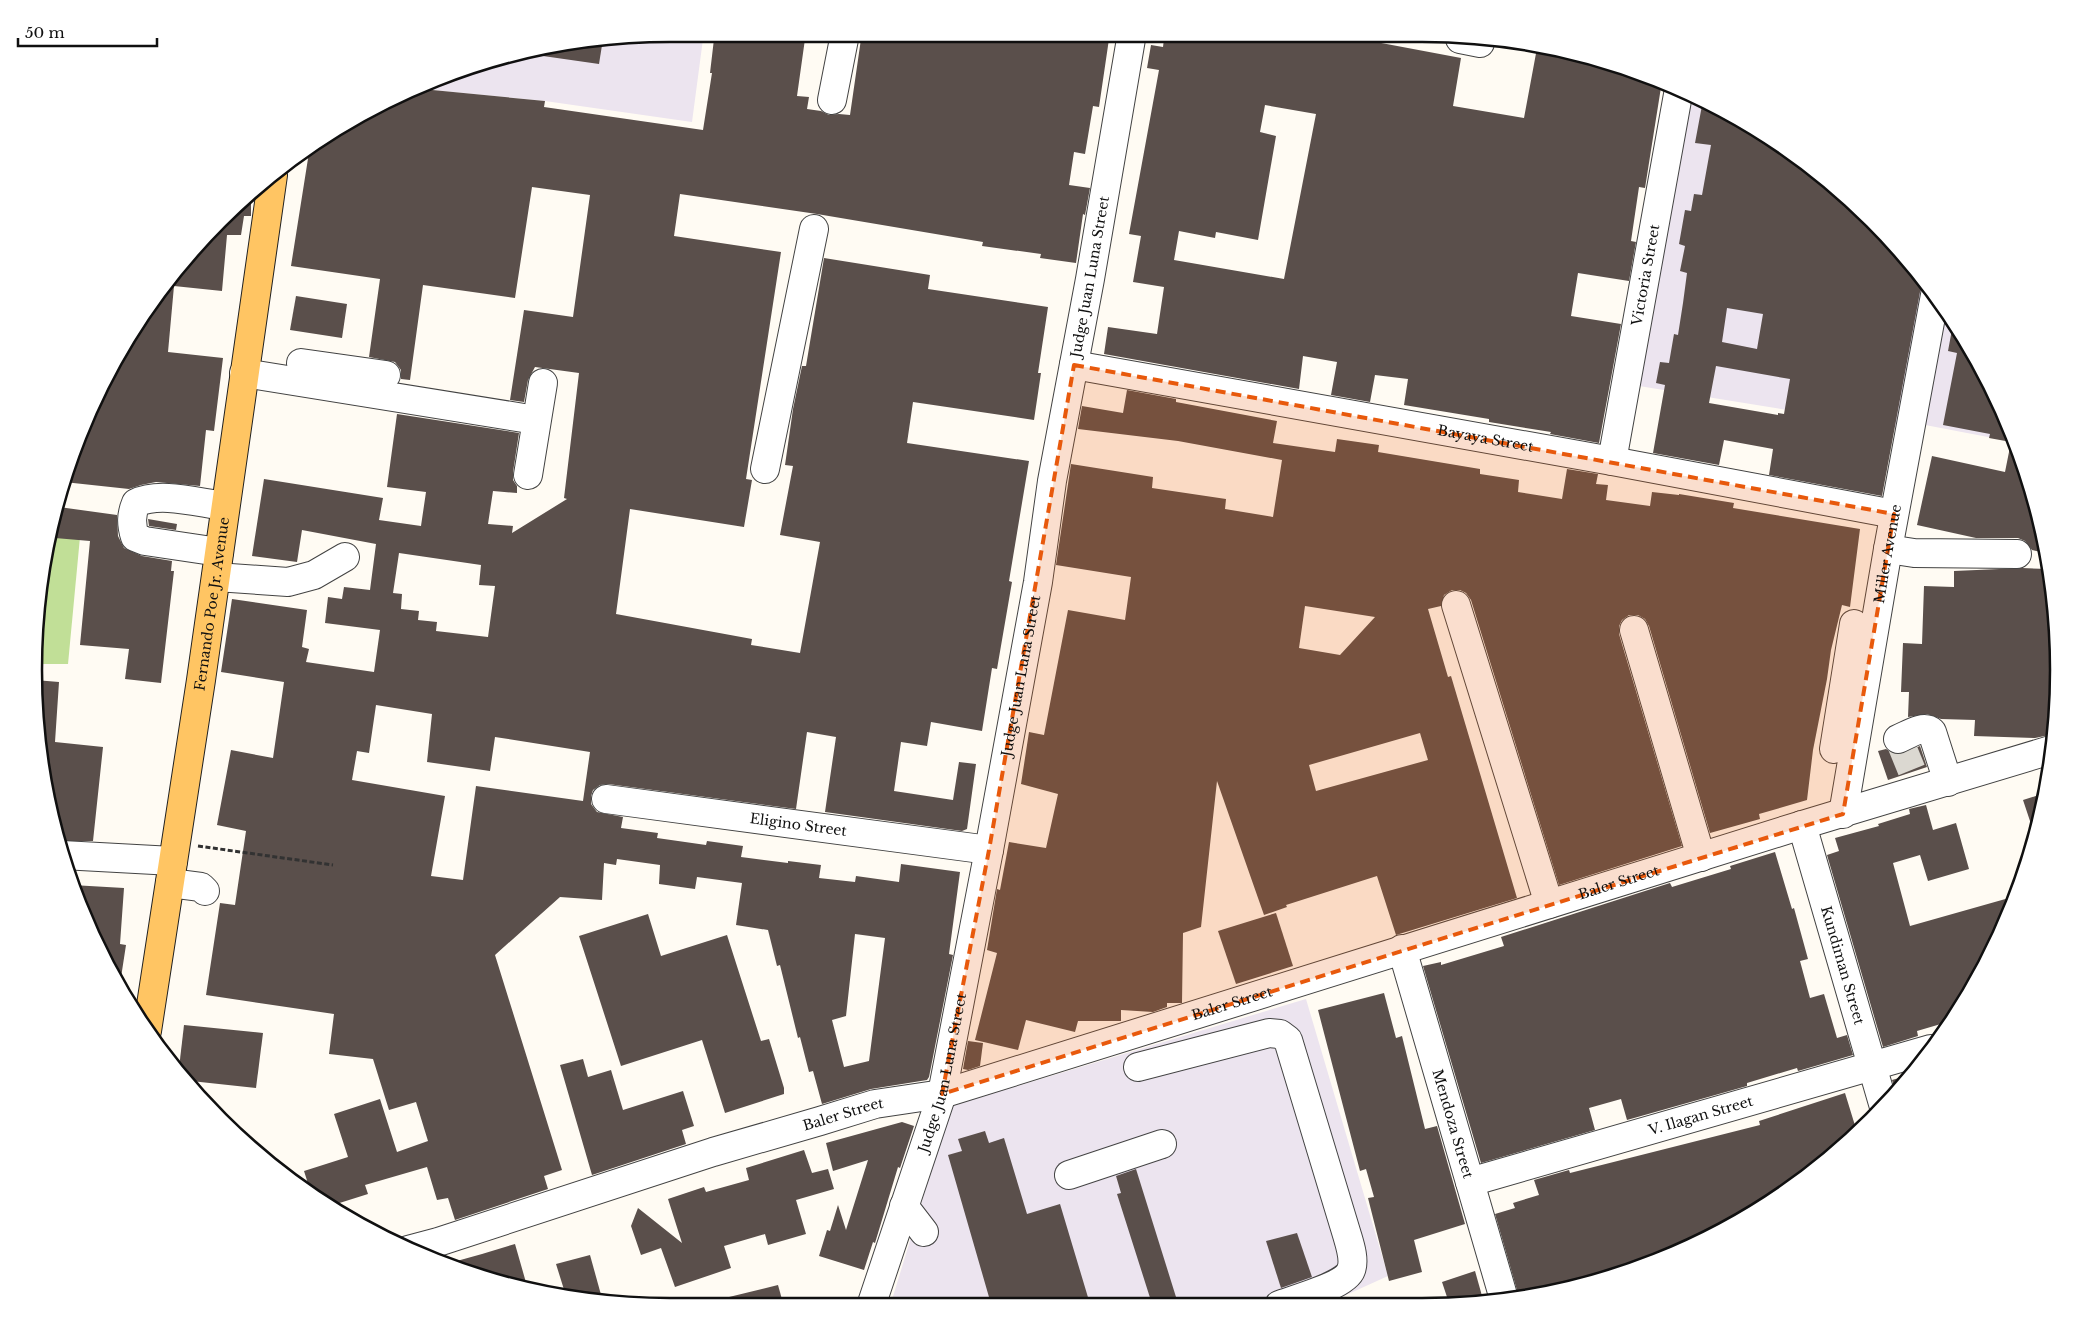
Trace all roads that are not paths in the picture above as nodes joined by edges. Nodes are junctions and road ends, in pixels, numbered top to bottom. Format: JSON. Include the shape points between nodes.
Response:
{"nodes":[{"id":1,"x":843,"y":42,"type":"edge"},
{"id":2,"x":1130,"y":42,"type":"edge"},
{"id":3,"x":1679,"y":97,"type":"edge"},
{"id":4,"x":832,"y":100,"type":"dead end"},
{"id":5,"x":271,"y":185,"type":"edge"},
{"id":6,"x":814,"y":229,"type":"dead end"},
{"id":7,"x":1933,"y":305,"type":"edge"},
{"id":8,"x":245,"y":365,"type":"junction"},
{"id":9,"x":1074,"y":365,"type":"junction"},
{"id":10,"x":386,"y":375,"type":"dead end"},
{"id":11,"x":543,"y":383,"type":"dead end"},
{"id":12,"x":536,"y":420,"type":"junction"},
{"id":13,"x":1612,"y":461,"type":"junction"},
{"id":14,"x":765,"y":469,"type":"dead end"},
{"id":15,"x":528,"y":475,"type":"dead end"},
{"id":16,"x":225,"y":506,"type":"junction"},
{"id":17,"x":1894,"y":514,"type":"junction"},
{"id":18,"x":1888,"y":549,"type":"junction"},
{"id":19,"x":2017,"y":554,"type":"dead end"},
{"id":20,"x":345,"y":557,"type":"dead end"},
{"id":21,"x":217,"y":564,"type":"junction"},
{"id":22,"x":1456,"y":605,"type":"dead end"},
{"id":23,"x":1854,"y":624,"type":"dead end"},
{"id":24,"x":1634,"y":630,"type":"dead end"},
{"id":25,"x":1856,"y":730,"type":"junction"},
{"id":26,"x":2045,"y":752,"type":"edge"},
{"id":27,"x":1948,"y":782,"type":"junction"},
{"id":28,"x":606,"y":799,"type":"dead end"},
{"id":29,"x":1822,"y":819,"type":"junction"},
{"id":30,"x":989,"y":850,"type":"junction"},
{"id":31,"x":71,"y":856,"type":"edge"},
{"id":32,"x":1701,"y":857,"type":"junction"},
{"id":33,"x":171,"y":872,"type":"junction"},
{"id":34,"x":205,"y":891,"type":"dead end"},
{"id":35,"x":1548,"y":904,"type":"junction"},
{"id":36,"x":1402,"y":949,"type":"junction"},
{"id":37,"x":149,"y":1020,"type":"edge"},
{"id":38,"x":1132,"y":1051,"type":"junction"},
{"id":39,"x":1922,"y":1052,"type":"edge"},
{"id":40,"x":1872,"y":1066,"type":"junction"},
{"id":41,"x":942,"y":1094,"type":"junction"},
{"id":42,"x":1882,"y":1099,"type":"edge"},
{"id":43,"x":1162,"y":1144,"type":"dead end"},
{"id":44,"x":1069,"y":1175,"type":"dead end"},
{"id":45,"x":1470,"y":1182,"type":"junction"},
{"id":46,"x":904,"y":1206,"type":"junction"},
{"id":47,"x":924,"y":1232,"type":"dead end"},
{"id":48,"x":421,"y":1247,"type":"edge"},
{"id":49,"x":1502,"y":1293,"type":"edge"},
{"id":50,"x":874,"y":1298,"type":"edge"},
{"id":51,"x":1297,"y":1298,"type":"edge"}],
"edges":[{"from":1,"to":4,"type":"street"},
{"from":2,"to":9,"type":"street","name":"Judge Juan Luna Street"},
{"from":3,"to":13,"type":"street","name":"Victoria Street"},
{"from":5,"to":8,"type":"main road","name":"Fernando Poe Jr. Avenue"},
{"from":6,"to":14,"type":"street"},
{"from":7,"to":17,"type":"street","name":"Miller Avenue"},
{"from":8,"to":10,"type":"street"},
{"from":8,"to":12,"type":"street"},
{"from":8,"to":16,"type":"main road","name":"Fernando Poe Jr. Avenue"},
{"from":9,"to":13,"type":"street","name":"Bayaya Street"},
{"from":9,"to":30,"type":"street","name":"Judge Juan Luna Street"},
{"from":11,"to":12,"type":"street"},
{"from":12,"to":15,"type":"street"},
{"from":13,"to":17,"type":"street","name":"Bayaya Street"},
{"from":16,"to":21,"type":"main road","name":"Fernando Poe Jr. Avenue"},
{"from":16,"to":21,"type":"street","via":[[160,497],[136,503],[132,512],[135,536]]},
{"from":17,"to":18,"type":"street","name":"Miller Avenue"},
{"from":18,"to":19,"type":"street","via":[[1914,553]]},
{"from":18,"to":25,"type":"street","name":"Miller Avenue"},
{"from":20,"to":21,"type":"street","via":[[314,575],[288,582]]},
{"from":21,"to":33,"type":"main road","name":"Fernando Poe Jr. Avenue"},
{"from":22,"to":35,"type":"street"},
{"from":23,"to":29,"type":"street"},
{"from":24,"to":32,"type":"street"},
{"from":25,"to":27,"type":"street","via":[[1893,735],[1899,741],[1923,728],[1929,729]]},
{"from":25,"to":29,"type":"street","name":"Miller Avenue"},
{"from":26,"to":27,"type":"street","name":"Baler Street"},
{"from":27,"to":29,"type":"street","name":"Baler Street","via":[[1916,781]]},
{"from":28,"to":30,"type":"street","name":"Eligino Street"},
{"from":29,"to":32,"type":"street","name":"Baler Street"},
{"from":29,"to":40,"type":"street","name":"Kundiman Street"},
{"from":30,"to":41,"type":"street","name":"Judge Juan Luna Street"},
{"from":31,"to":33,"type":"street"},
{"from":32,"to":35,"type":"street","name":"Baler Street"},
{"from":33,"to":34,"type":"street"},
{"from":33,"to":37,"type":"main road","name":"Fernando Poe Jr. Avenue"},
{"from":35,"to":36,"type":"street","name":"Baler Street"},
{"from":36,"to":38,"type":"street","name":"Baler Street"},
{"from":36,"to":45,"type":"street","name":"Mendoza Street"},
{"from":38,"to":41,"type":"street","name":"Baler Street"},
{"from":38,"to":51,"type":"street","via":[[1269,1033],[1280,1034],[1288,1040],[1352,1256],[1351,1270],[1343,1280]]},
{"from":39,"to":40,"type":"street","name":"V. Ilagan Street"},
{"from":40,"to":42,"type":"street","name":"Kundiman Street"},
{"from":40,"to":45,"type":"street","name":"V. Ilagan Street"},
{"from":41,"to":46,"type":"street","name":"Judge Juan Luna Street"},
{"from":41,"to":48,"type":"street","name":"Baler Street","via":[[875,1104],[713,1152]]},
{"from":43,"to":44,"type":"street"},
{"from":45,"to":49,"type":"street","name":"Mendoza Street"},
{"from":46,"to":47,"type":"street"},
{"from":46,"to":50,"type":"street","name":"Judge Juan Luna Street"}]}
